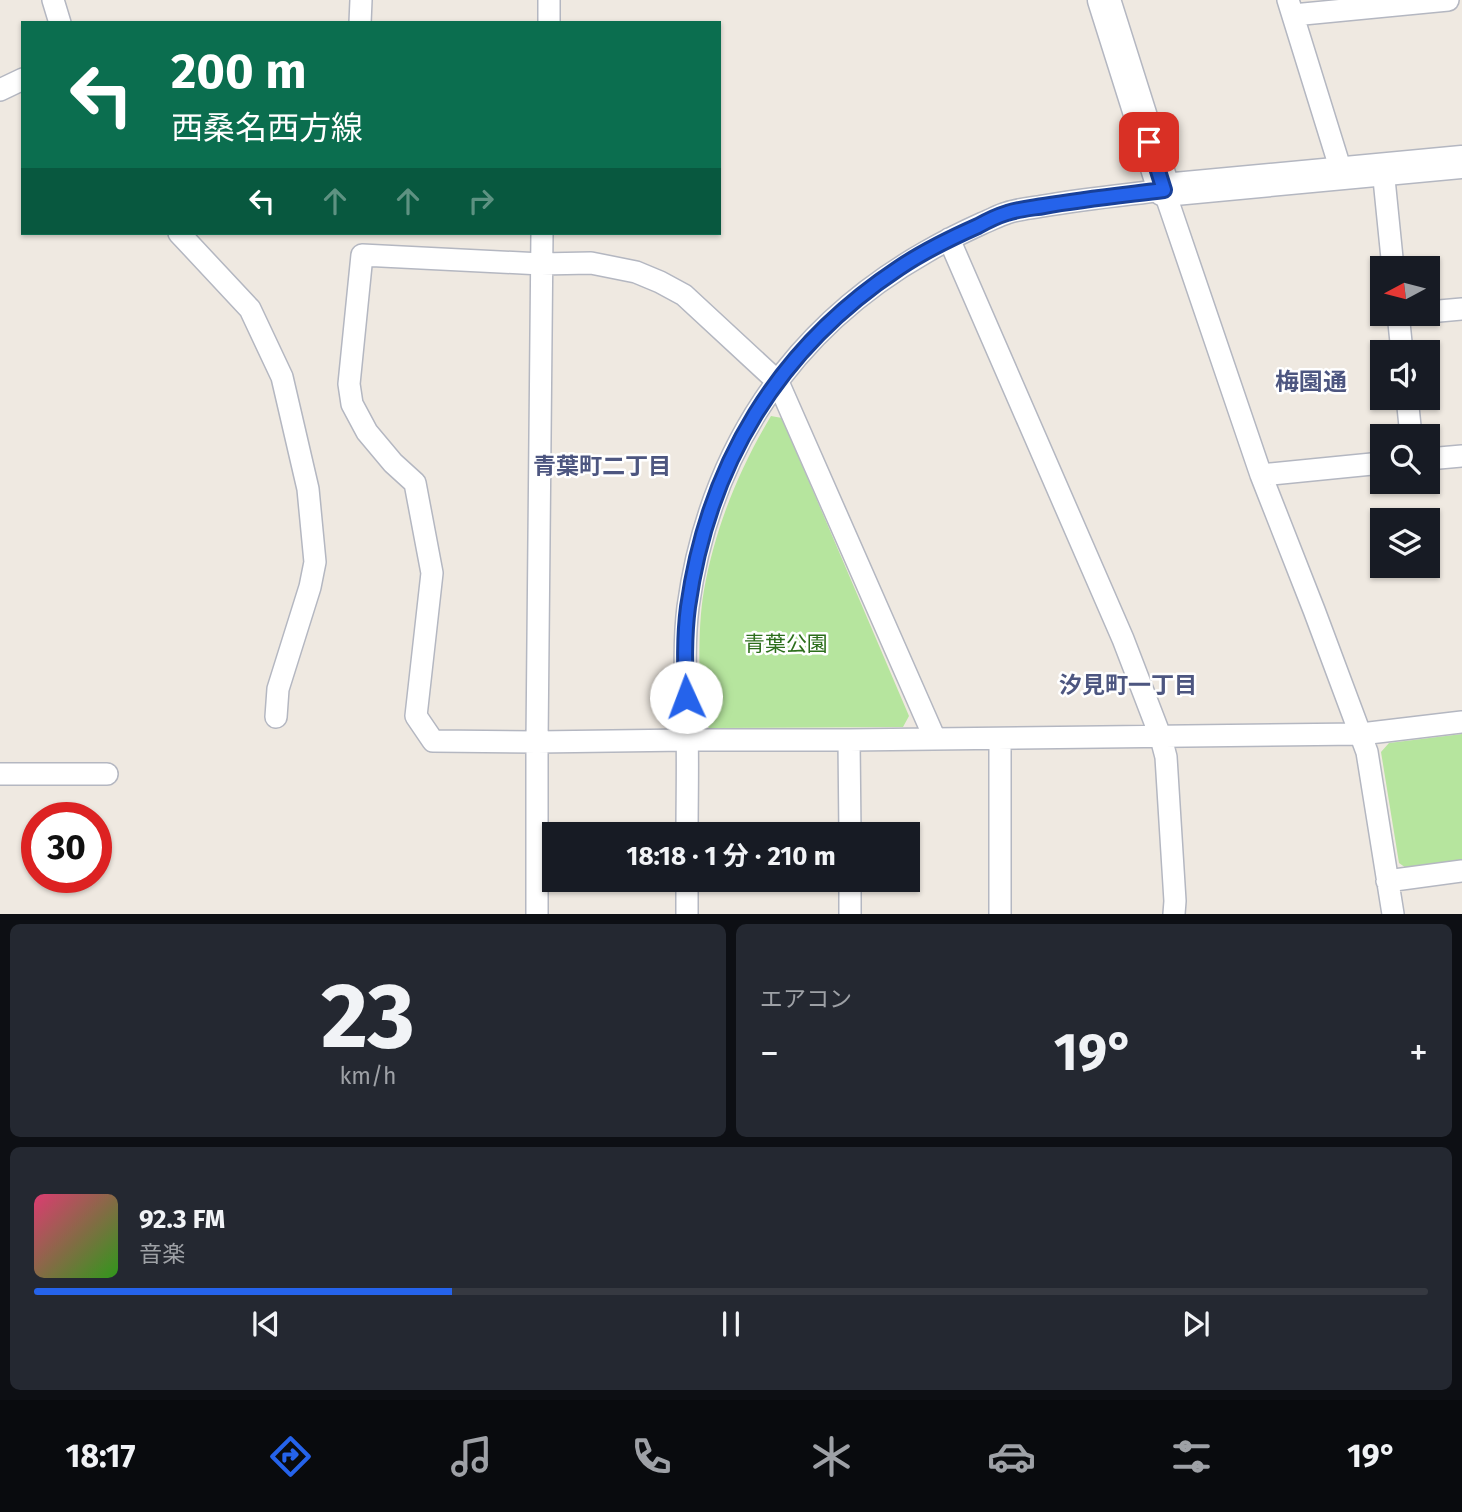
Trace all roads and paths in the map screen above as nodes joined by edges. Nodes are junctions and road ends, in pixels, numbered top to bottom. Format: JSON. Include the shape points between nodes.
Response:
{"nodes":[{"id":1,"x":53,"y":0,"type":"edge"},
{"id":2,"x":361,"y":0,"type":"edge"},
{"id":3,"x":549,"y":0,"type":"edge"},
{"id":4,"x":1104,"y":0,"type":"edge"},
{"id":5,"x":1448,"y":0,"type":"edge"},
{"id":6,"x":1408,"y":2,"type":"edge"},
{"id":7,"x":1290,"y":8,"type":"edge"},
{"id":8,"x":59,"y":21,"type":"edge"},
{"id":9,"x":360,"y":21,"type":"edge"},
{"id":10,"x":549,"y":21,"type":"edge"},
{"id":11,"x":21,"y":80,"type":"edge"},
{"id":12,"x":0,"y":90,"type":"edge"},
{"id":13,"x":1462,"y":162,"type":"edge"},
{"id":14,"x":1382,"y":169,"type":"junction"},
{"id":15,"x":1342,"y":174,"type":"junction"},
{"id":16,"x":1164,"y":190,"type":"junction"},
{"id":17,"x":181,"y":235,"type":"edge"},
{"id":18,"x":542,"y":235,"type":"edge"},
{"id":19,"x":949,"y":239,"type":"junction"},
{"id":20,"x":1392,"y":256,"type":"edge"},
{"id":21,"x":541,"y":264,"type":"junction"},
{"id":22,"x":1462,"y":309,"type":"edge"},
{"id":23,"x":1440,"y":311,"type":"edge"},
{"id":24,"x":778,"y":382,"type":"junction"},
{"id":25,"x":1462,"y":456,"type":"edge"},
{"id":26,"x":1440,"y":458,"type":"edge"},
{"id":27,"x":1370,"y":464,"type":"edge"},
{"id":28,"x":1261,"y":475,"type":"junction"},
{"id":29,"x":276,"y":717,"type":"dead end"},
{"id":30,"x":1462,"y":722,"type":"edge"},
{"id":31,"x":1361,"y":734,"type":"junction"},
{"id":32,"x":1161,"y":738,"type":"junction"},
{"id":33,"x":934,"y":739,"type":"junction"},
{"id":34,"x":1000,"y":739,"type":"junction"},
{"id":35,"x":687,"y":740,"type":"junction"},
{"id":36,"x":849,"y":740,"type":"junction"},
{"id":37,"x":537,"y":742,"type":"junction"},
{"id":38,"x":0,"y":774,"type":"edge"},
{"id":39,"x":107,"y":775,"type":"dead end"},
{"id":40,"x":687,"y":822,"type":"edge"},
{"id":41,"x":850,"y":822,"type":"edge"},
{"id":42,"x":1462,"y":871,"type":"edge"},
{"id":43,"x":1387,"y":881,"type":"junction"},
{"id":44,"x":687,"y":892,"type":"edge"},
{"id":45,"x":850,"y":892,"type":"edge"},
{"id":46,"x":537,"y":914,"type":"edge"},
{"id":47,"x":687,"y":914,"type":"edge"},
{"id":48,"x":850,"y":914,"type":"edge"},
{"id":49,"x":1000,"y":914,"type":"edge"},
{"id":50,"x":1174,"y":914,"type":"edge"},
{"id":51,"x":1393,"y":914,"type":"edge"}],
"edges":[{"from":1,"to":8,"type":"street"},
{"from":2,"to":9,"type":"street"},
{"from":3,"to":10,"type":"street"},
{"from":4,"to":16,"type":"street"},
{"from":5,"to":6,"type":"street"},
{"from":6,"to":7,"type":"street"},
{"from":7,"to":15,"type":"street"},
{"from":11,"to":12,"type":"street"},
{"from":13,"to":14,"type":"street"},
{"from":14,"to":15,"type":"street"},
{"from":14,"to":20,"type":"street"},
{"from":15,"to":16,"type":"street"},
{"from":16,"to":19,"type":"street","via":[[1007,213]]},
{"from":16,"to":28,"type":"street"},
{"from":17,"to":29,"type":"street","via":[[250,309],[282,377],[308,489],[315,562],[278,689]]},
{"from":18,"to":21,"type":"street"},
{"from":19,"to":24,"type":"street","via":[[909,261],[843,309]]},
{"from":19,"to":32,"type":"street","via":[[1123,639]]},
{"from":21,"to":24,"type":"street","via":[[591,263],[660,282],[684,295]]},
{"from":21,"to":37,"type":"street"},
{"from":21,"to":37,"type":"street","via":[[362,255],[349,384],[352,404],[367,432],[415,483],[432,573],[416,716],[433,741]]},
{"from":22,"to":23,"type":"street"},
{"from":24,"to":33,"type":"street"},
{"from":24,"to":35,"type":"street","via":[[735,448],[695,564],[685,654]]},
{"from":25,"to":26,"type":"street"},
{"from":27,"to":28,"type":"street"},
{"from":28,"to":31,"type":"street"},
{"from":30,"to":31,"type":"street"},
{"from":31,"to":32,"type":"street"},
{"from":31,"to":43,"type":"street"},
{"from":32,"to":34,"type":"street"},
{"from":32,"to":50,"type":"street","via":[[1166,757]]},
{"from":33,"to":34,"type":"street"},
{"from":33,"to":36,"type":"street"},
{"from":34,"to":49,"type":"street"},
{"from":35,"to":36,"type":"street"},
{"from":35,"to":37,"type":"street"},
{"from":35,"to":40,"type":"street"},
{"from":36,"to":41,"type":"street"},
{"from":37,"to":46,"type":"street"},
{"from":38,"to":39,"type":"street"},
{"from":42,"to":43,"type":"street"},
{"from":43,"to":51,"type":"street"},
{"from":44,"to":47,"type":"street"},
{"from":45,"to":48,"type":"street"}]}
